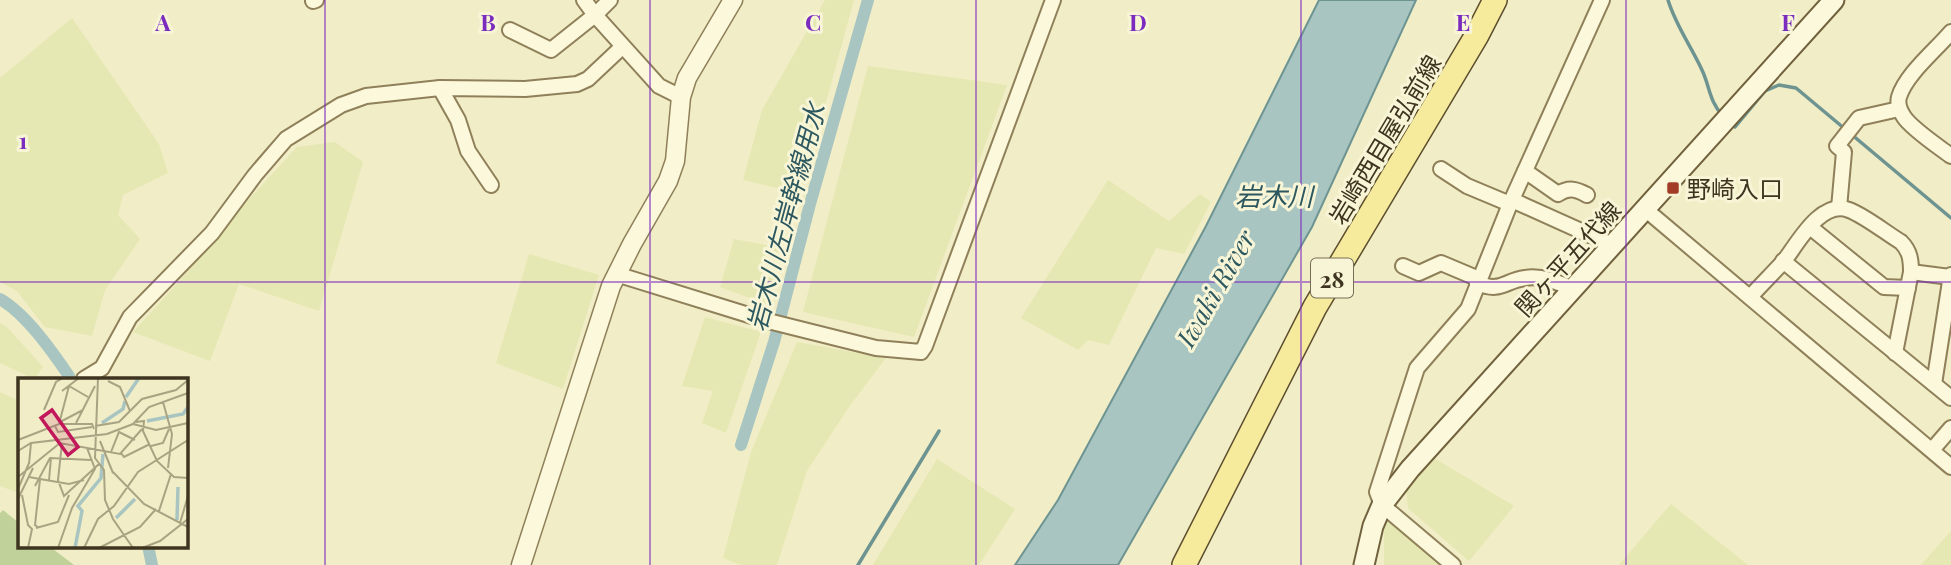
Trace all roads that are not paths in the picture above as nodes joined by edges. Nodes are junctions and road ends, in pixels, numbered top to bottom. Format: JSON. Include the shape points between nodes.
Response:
{"nodes":[{"id":1,"x":584,"y":0,"type":"edge"},
{"id":2,"x":610,"y":0,"type":"edge"},
{"id":3,"x":733,"y":0,"type":"edge"},
{"id":4,"x":1053,"y":0,"type":"edge"},
{"id":5,"x":1495,"y":0,"type":"edge"},
{"id":6,"x":1602,"y":0,"type":"edge"},
{"id":7,"x":1833,"y":0,"type":"edge"},
{"id":8,"x":594,"y":15,"type":"junction"},
{"id":9,"x":510,"y":30,"type":"dead end"},
{"id":10,"x":1949,"y":37,"type":"edge"},
{"id":11,"x":622,"y":47,"type":"junction"},
{"id":12,"x":440,"y":88,"type":"junction"},
{"id":13,"x":681,"y":97,"type":"junction"},
{"id":14,"x":1899,"y":108,"type":"junction"},
{"id":15,"x":1951,"y":156,"type":"edge"},
{"id":16,"x":1441,"y":169,"type":"dead end"},
{"id":17,"x":1524,"y":171,"type":"junction"},
{"id":18,"x":491,"y":185,"type":"dead end"},
{"id":19,"x":1587,"y":195,"type":"dead end"},
{"id":20,"x":1511,"y":202,"type":"junction"},
{"id":21,"x":1839,"y":208,"type":"junction"},
{"id":22,"x":1645,"y":209,"type":"junction"},
{"id":23,"x":1810,"y":227,"type":"junction"},
{"id":24,"x":1612,"y":245,"type":"junction"},
{"id":25,"x":1783,"y":261,"type":"junction"},
{"id":26,"x":1404,"y":267,"type":"dead end"},
{"id":27,"x":1911,"y":272,"type":"junction"},
{"id":28,"x":616,"y":274,"type":"junction"},
{"id":29,"x":1950,"y":276,"type":"edge"},
{"id":30,"x":1478,"y":281,"type":"junction"},
{"id":31,"x":1908,"y":288,"type":"junction"},
{"id":32,"x":1573,"y":289,"type":"junction"},
{"id":33,"x":1750,"y":297,"type":"junction"},
{"id":34,"x":1895,"y":352,"type":"junction"},
{"id":35,"x":87,"y":378,"type":"edge"},
{"id":36,"x":1934,"y":384,"type":"junction"},
{"id":37,"x":1951,"y":398,"type":"edge"},
{"id":38,"x":1951,"y":428,"type":"edge"},
{"id":39,"x":1931,"y":450,"type":"junction"},
{"id":40,"x":1951,"y":467,"type":"edge"},
{"id":41,"x":1382,"y":505,"type":"junction"},
{"id":42,"x":521,"y":565,"type":"edge"},
{"id":43,"x":1184,"y":565,"type":"edge"},
{"id":44,"x":1364,"y":565,"type":"edge"},
{"id":45,"x":1453,"y":565,"type":"edge"}],
"edges":[{"from":1,"to":8,"type":"street"},
{"from":2,"to":8,"type":"street"},
{"from":3,"to":13,"type":"street","via":[[687,78]]},
{"from":4,"to":28,"type":"street","via":[[921,352],[876,348],[768,321]]},
{"from":5,"to":43,"type":"main road","name":"岩崎西目屋弘前線","number":"28","via":[[1315,307]]},
{"from":6,"to":17,"type":"street"},
{"from":7,"to":22,"type":"main road","name":"関ヶ平五代線"},
{"from":8,"to":9,"type":"street","via":[[551,50]]},
{"from":8,"to":11,"type":"street"},
{"from":10,"to":14,"type":"street","via":[[1905,85]]},
{"from":11,"to":12,"type":"street","via":[[577,84]]},
{"from":11,"to":13,"type":"street","via":[[659,86]]},
{"from":12,"to":18,"type":"street","via":[[458,120],[468,152]]},
{"from":12,"to":35,"type":"street","via":[[366,96],[341,105],[286,139],[212,233],[130,317],[102,368]]},
{"from":13,"to":28,"type":"street","via":[[675,161],[668,181]]},
{"from":14,"to":15,"type":"street","via":[[1905,120]]},
{"from":14,"to":21,"type":"street","via":[[1859,118],[1837,146],[1844,152]]},
{"from":16,"to":20,"type":"street","via":[[1467,186]]},
{"from":17,"to":19,"type":"street","via":[[1558,194],[1576,189]]},
{"from":17,"to":20,"type":"street"},
{"from":20,"to":24,"type":"street"},
{"from":20,"to":30,"type":"street"},
{"from":21,"to":23,"type":"street"},
{"from":21,"to":27,"type":"street","via":[[1901,242],[1907,248]]},
{"from":22,"to":24,"type":"main road","name":"関ヶ平五代線"},
{"from":22,"to":33,"type":"street"},
{"from":23,"to":25,"type":"street"},
{"from":23,"to":31,"type":"street","via":[[1884,287]]},
{"from":24,"to":32,"type":"main road","name":"関ヶ平五代線"},
{"from":25,"to":33,"type":"street"},
{"from":25,"to":34,"type":"street"},
{"from":26,"to":30,"type":"street","via":[[1419,273],[1441,262]]},
{"from":27,"to":29,"type":"street"},
{"from":27,"to":31,"type":"street"},
{"from":28,"to":42,"type":"street"},
{"from":29,"to":36,"type":"street"},
{"from":30,"to":32,"type":"street","via":[[1489,288],[1536,277]]},
{"from":30,"to":41,"type":"street","via":[[1468,309],[1417,368],[1377,492]]},
{"from":31,"to":34,"type":"street"},
{"from":32,"to":41,"type":"main road","name":"関ヶ平五代線"},
{"from":33,"to":39,"type":"street"},
{"from":34,"to":36,"type":"street"},
{"from":36,"to":37,"type":"street"},
{"from":38,"to":39,"type":"street"},
{"from":39,"to":40,"type":"street"},
{"from":41,"to":44,"type":"main road","name":"関ヶ平五代線"},
{"from":41,"to":45,"type":"street"}]}
